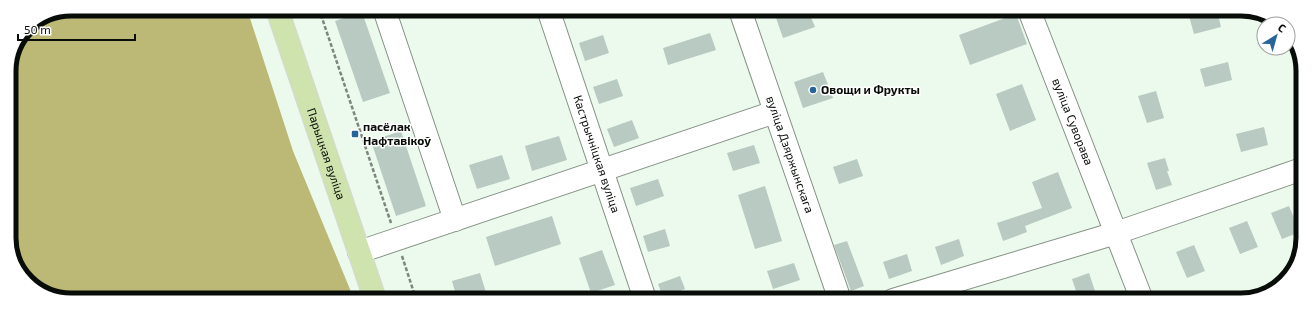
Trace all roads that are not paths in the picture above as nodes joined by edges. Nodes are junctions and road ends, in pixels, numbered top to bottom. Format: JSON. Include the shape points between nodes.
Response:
{"nodes":[{"id":1,"x":279,"y":16,"type":"edge"},
{"id":2,"x":386,"y":16,"type":"edge"},
{"id":3,"x":550,"y":16,"type":"edge"},
{"id":4,"x":742,"y":16,"type":"edge"},
{"id":5,"x":1031,"y":16,"type":"edge"},
{"id":6,"x":775,"y":112,"type":"junction"},
{"id":7,"x":602,"y":170,"type":"junction"},
{"id":8,"x":1296,"y":171,"type":"edge"},
{"id":9,"x":454,"y":220,"type":"junction"},
{"id":10,"x":1116,"y":233,"type":"junction"},
{"id":11,"x":359,"y":252,"type":"junction"},
{"id":12,"x":373,"y":293,"type":"edge"},
{"id":13,"x":643,"y":293,"type":"edge"},
{"id":14,"x":838,"y":293,"type":"edge"},
{"id":15,"x":916,"y":293,"type":"edge"},
{"id":16,"x":1139,"y":293,"type":"edge"}],
"edges":[{"from":1,"to":11,"type":"main road","name":"Парыцкая вуліца"},
{"from":2,"to":9,"type":"street"},
{"from":3,"to":7,"type":"street","name":"Кастрычніцкая вуліца"},
{"from":4,"to":6,"type":"street","name":"вуліца Дзяржынскага"},
{"from":5,"to":10,"type":"street","name":"вуліца Суворава"},
{"from":6,"to":7,"type":"street"},
{"from":6,"to":14,"type":"street","name":"вуліца Дзяржынскага"},
{"from":7,"to":9,"type":"street"},
{"from":7,"to":13,"type":"street","name":"Кастрычніцкая вуліца"},
{"from":8,"to":10,"type":"street"},
{"from":9,"to":11,"type":"street"},
{"from":10,"to":15,"type":"street"},
{"from":10,"to":16,"type":"street","name":"вуліца Суворава"},
{"from":11,"to":12,"type":"main road","name":"Парыцкая вуліца"}]}
